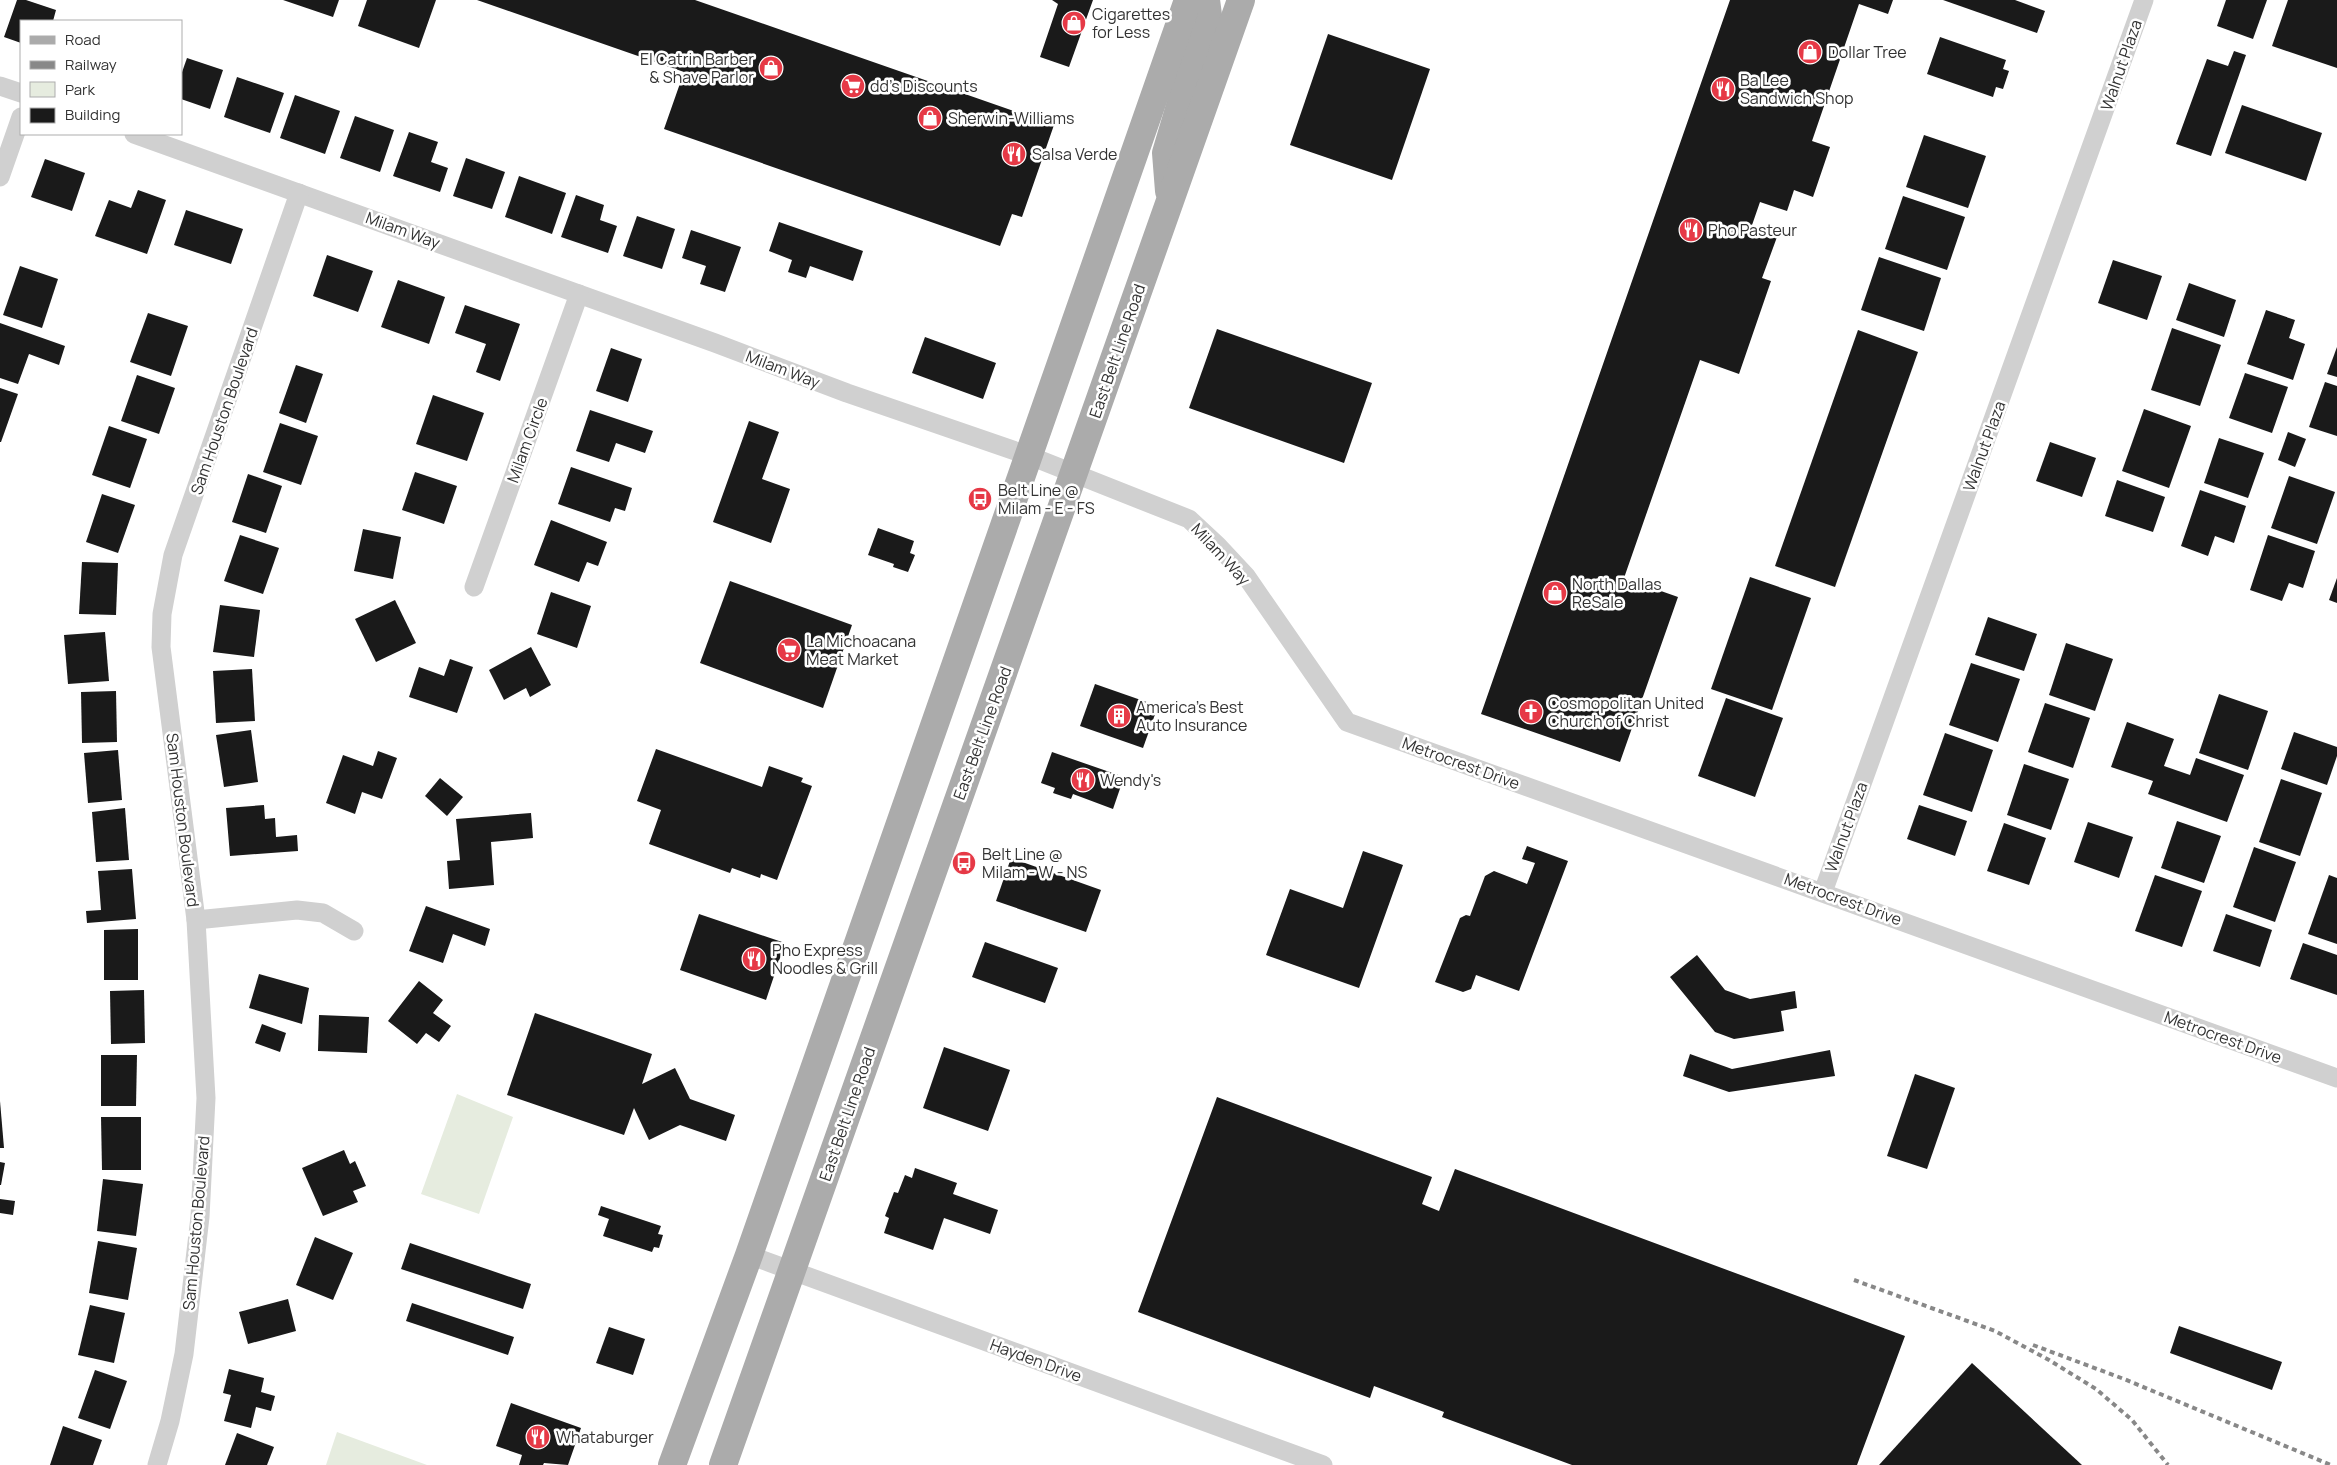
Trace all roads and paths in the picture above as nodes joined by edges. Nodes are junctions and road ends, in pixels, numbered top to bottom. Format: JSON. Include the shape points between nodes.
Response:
{"nodes":[{"id":1,"x":1188,"y":0,"type":"edge"},
{"id":2,"x":1206,"y":0,"type":"edge"},
{"id":3,"x":1241,"y":0,"type":"edge"},
{"id":4,"x":2144,"y":0,"type":"edge"},
{"id":5,"x":0,"y":86,"type":"edge"},
{"id":6,"x":20,"y":93,"type":"edge"},
{"id":7,"x":20,"y":120,"type":"edge"},
{"id":8,"x":137,"y":135,"type":"edge"},
{"id":9,"x":0,"y":176,"type":"edge"},
{"id":10,"x":299,"y":193,"type":"junction"},
{"id":11,"x":1170,"y":202,"type":"junction"},
{"id":12,"x":579,"y":294,"type":"junction"},
{"id":13,"x":1030,"y":456,"type":"junction"},
{"id":14,"x":1074,"y":472,"type":"junction"},
{"id":15,"x":474,"y":587,"type":"dead end"},
{"id":16,"x":1347,"y":722,"type":"joint"},
{"id":17,"x":1822,"y":892,"type":"junction"},
{"id":18,"x":196,"y":920,"type":"junction"},
{"id":19,"x":354,"y":931,"type":"dead end"},
{"id":20,"x":2337,"y":1078,"type":"edge"},
{"id":21,"x":749,"y":1255,"type":"junction"},
{"id":22,"x":792,"y":1270,"type":"junction"},
{"id":23,"x":157,"y":1465,"type":"edge"},
{"id":24,"x":672,"y":1465,"type":"edge"},
{"id":25,"x":723,"y":1465,"type":"edge"},
{"id":26,"x":1323,"y":1465,"type":"edge"}],
"edges":[{"from":1,"to":13,"type":"main road"},
{"from":2,"to":11,"type":"main road","via":[[1210,23],[1191,69],[1166,153]]},
{"from":3,"to":11,"type":"main road","name":"East Belt Line Road"},
{"from":4,"to":17,"type":"street","name":"Walnut Plaza"},
{"from":5,"to":6,"type":"street"},
{"from":7,"to":9,"type":"street"},
{"from":8,"to":10,"type":"street","name":"Milam Way"},
{"from":10,"to":12,"type":"street","name":"Milam Way"},
{"from":10,"to":18,"type":"street","name":"Sam Houston Boulevard","via":[[173,555],[162,614],[161,647]]},
{"from":11,"to":14,"type":"main road","name":"East Belt Line Road"},
{"from":12,"to":13,"type":"street","name":"Milam Way","via":[[847,393]]},
{"from":12,"to":15,"type":"street","name":"Milam Circle"},
{"from":13,"to":14,"type":"street","name":"Milam Way"},
{"from":13,"to":21,"type":"main road"},
{"from":14,"to":16,"type":"street","name":"Milam Way","via":[[1189,519],[1246,576]]},
{"from":14,"to":22,"type":"main road","name":"East Belt Line Road"},
{"from":16,"to":17,"type":"street","name":"Metrocrest Drive"},
{"from":17,"to":20,"type":"street","name":"Metrocrest Drive"},
{"from":18,"to":19,"type":"street","via":[[297,910],[323,913]]},
{"from":18,"to":23,"type":"street","name":"Sam Houston Boulevard","via":[[206,1098],[200,1218],[184,1354]]},
{"from":21,"to":22,"type":"street","name":"Hayden Drive"},
{"from":21,"to":24,"type":"main road"},
{"from":22,"to":25,"type":"main road","name":"East Belt Line Road"},
{"from":22,"to":26,"type":"street","name":"Hayden Drive"}]}
